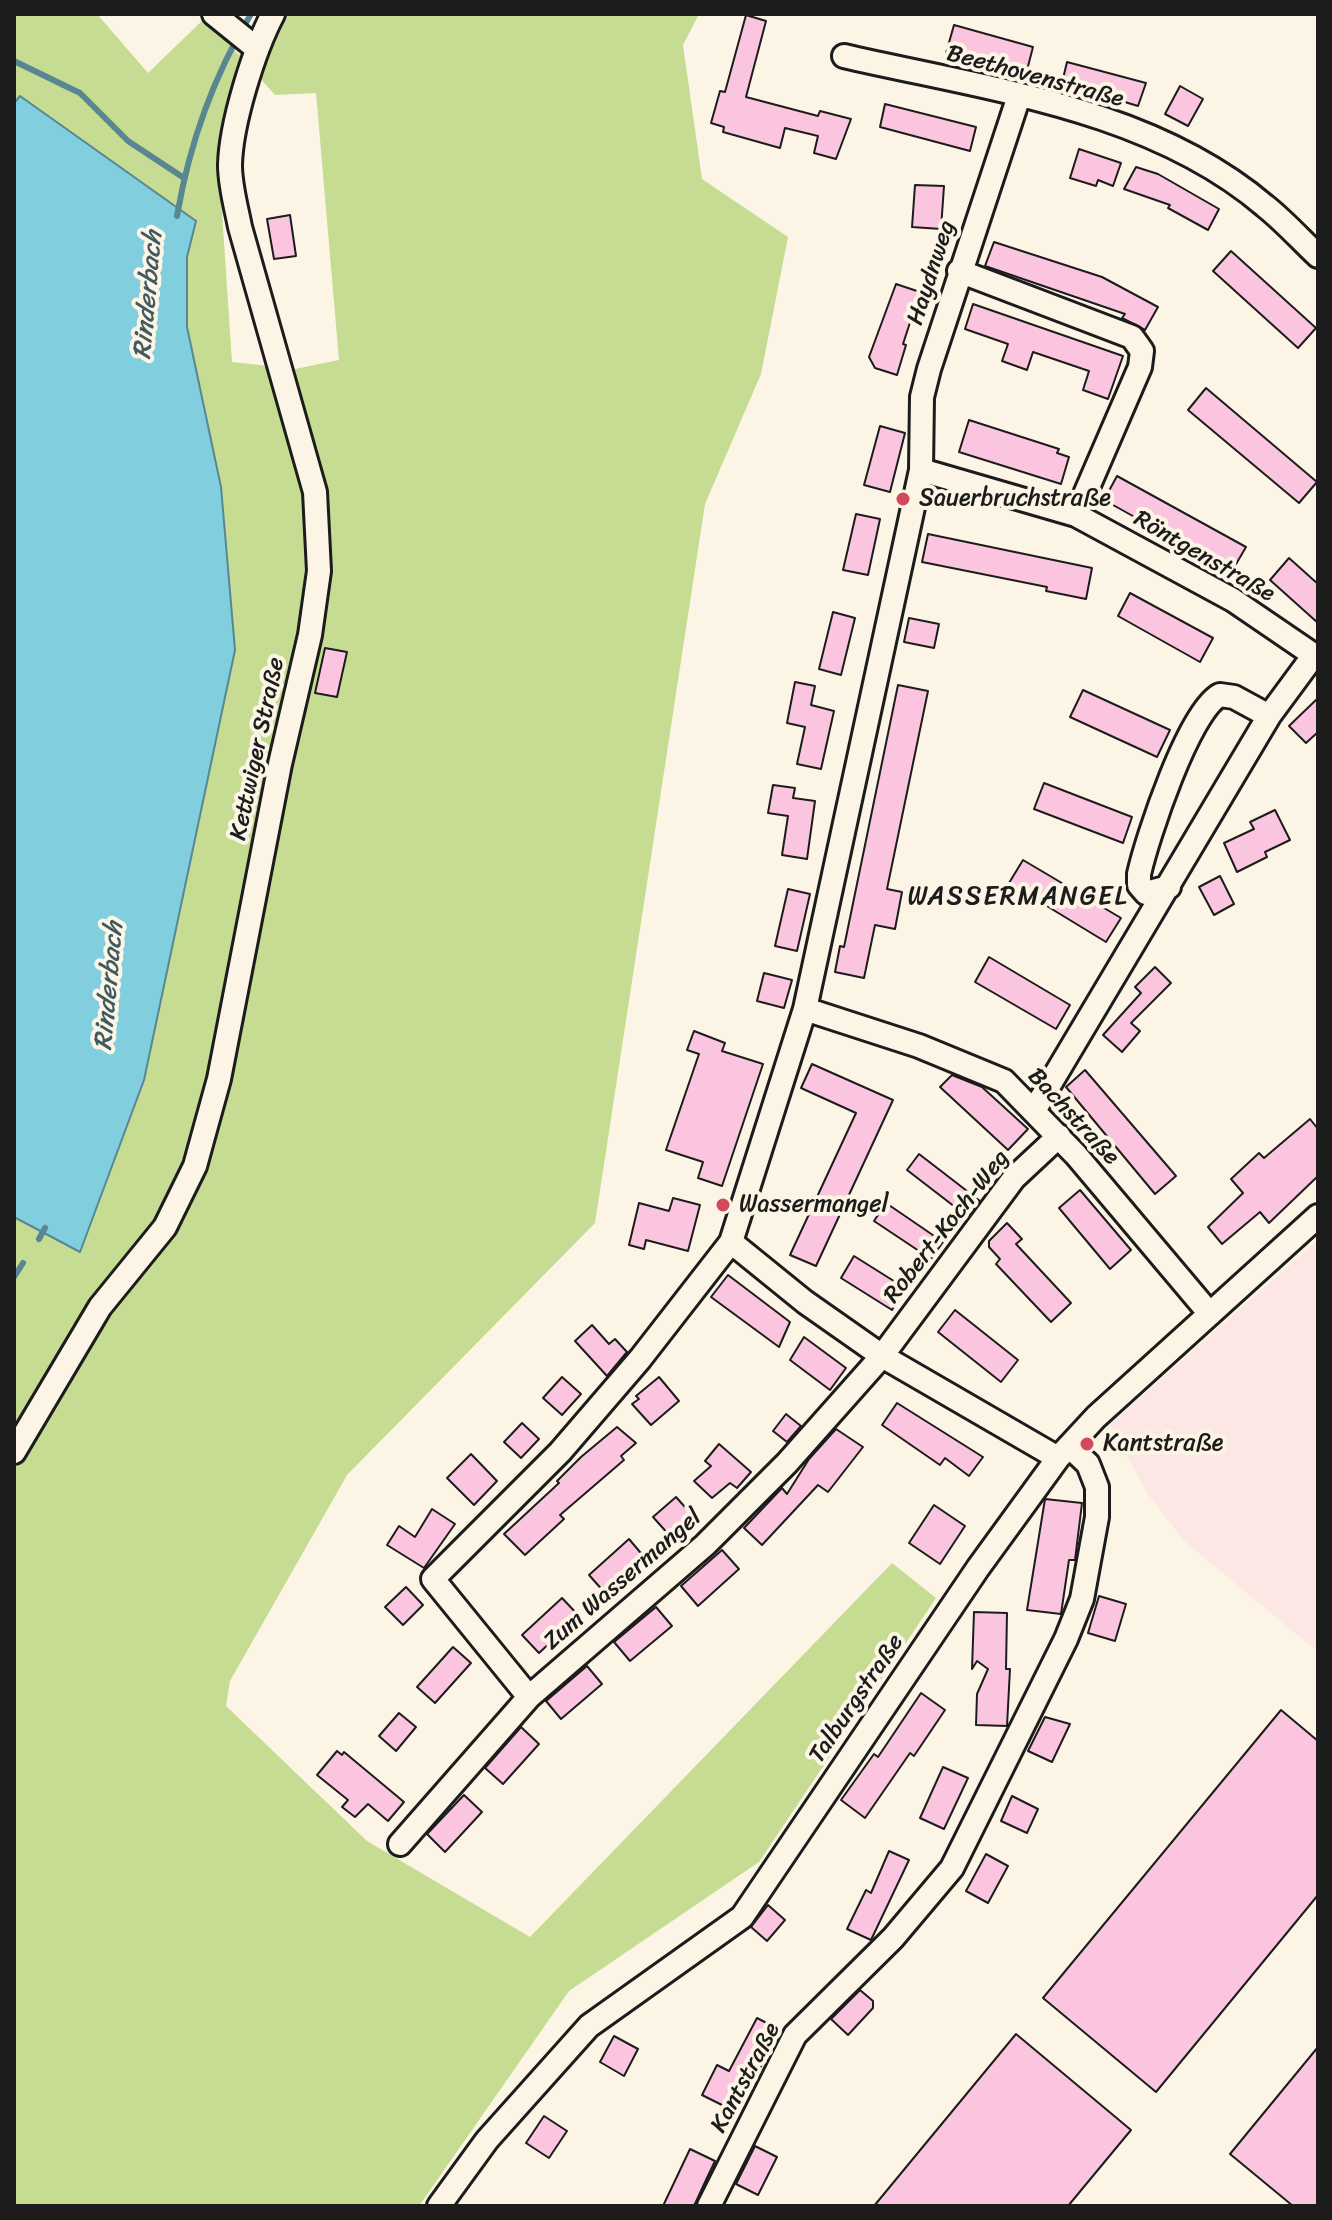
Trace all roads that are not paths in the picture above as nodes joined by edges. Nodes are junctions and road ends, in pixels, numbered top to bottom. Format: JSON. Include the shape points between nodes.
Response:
{"nodes":[{"id":1,"x":273,"y":14,"type":"edge"},
{"id":2,"x":221,"y":21,"type":"edge"},
{"id":3,"x":251,"y":44,"type":"junction"},
{"id":4,"x":844,"y":56,"type":"dead end"},
{"id":5,"x":1019,"y":96,"type":"junction"},
{"id":6,"x":1318,"y":256,"type":"edge"},
{"id":7,"x":959,"y":271,"type":"junction"},
{"id":8,"x":921,"y":470,"type":"junction"},
{"id":9,"x":1076,"y":515,"type":"junction"},
{"id":10,"x":1316,"y":657,"type":"edge"},
{"id":11,"x":1269,"y":716,"type":"junction"},
{"id":12,"x":1169,"y":887,"type":"junction"},
{"id":13,"x":805,"y":1009,"type":"junction"},
{"id":14,"x":1035,"y":1109,"type":"junction"},
{"id":15,"x":1059,"y":1136,"type":"junction"},
{"id":16,"x":1318,"y":1216,"type":"edge"},
{"id":17,"x":731,"y":1242,"type":"junction"},
{"id":18,"x":1210,"y":1314,"type":"junction"},
{"id":19,"x":882,"y":1356,"type":"junction"},
{"id":20,"x":14,"y":1452,"type":"edge"},
{"id":21,"x":1063,"y":1452,"type":"junction"},
{"id":22,"x":529,"y":1697,"type":"junction"},
{"id":23,"x":400,"y":1844,"type":"dead end"},
{"id":24,"x":439,"y":2206,"type":"edge"},
{"id":25,"x":709,"y":2206,"type":"edge"}],
"edges":[{"from":1,"to":3,"type":"street","name":"Kettwiger Straße"},
{"from":2,"to":3,"type":"street"},
{"from":3,"to":20,"type":"street","name":"Kettwiger Straße","via":[[231,182],[315,492],[319,571],[310,635],[219,1079],[195,1166],[165,1227],[100,1307]]},
{"from":4,"to":5,"type":"street","name":"Beethovenstraße"},
{"from":5,"to":6,"type":"street","name":"Beethovenstraße","via":[[1090,114],[1206,166],[1264,205]]},
{"from":5,"to":7,"type":"street","name":"Haydnweg"},
{"from":7,"to":8,"type":"street","name":"Haydnweg","via":[[922,397]]},
{"from":7,"to":9,"type":"street","via":[[1132,337],[1142,351],[1140,367]]},
{"from":8,"to":9,"type":"street","name":"Röntgenstraße"},
{"from":8,"to":13,"type":"street"},
{"from":9,"to":10,"type":"street","name":"Röntgenstraße","via":[[1233,600]]},
{"from":10,"to":11,"type":"street"},
{"from":11,"to":12,"type":"street"},
{"from":11,"to":12,"type":"street","via":[[1220,695],[1202,712],[1164,795],[1139,874],[1146,893]]},
{"from":12,"to":14,"type":"street"},
{"from":13,"to":14,"type":"street","name":"Bachstraße","via":[[981,1069],[1004,1081]]},
{"from":13,"to":17,"type":"street"},
{"from":14,"to":15,"type":"street","name":"Bachstraße"},
{"from":15,"to":18,"type":"street","name":"Bachstraße"},
{"from":15,"to":19,"type":"street","name":"Robert-Koch-Weg","via":[[1014,1178]]},
{"from":16,"to":18,"type":"street","name":"Talburgstraße"},
{"from":17,"to":19,"type":"street"},
{"from":17,"to":22,"type":"street","via":[[560,1452],[433,1579]]},
{"from":18,"to":21,"type":"street","name":"Talburgstraße"},
{"from":19,"to":21,"type":"street"},
{"from":19,"to":22,"type":"street","name":"Zum Wassermangel","via":[[705,1545]]},
{"from":21,"to":24,"type":"street","name":"Talburgstraße","via":[[969,1580],[742,1917],[589,2026],[487,2140]]},
{"from":21,"to":25,"type":"street","name":"Kantstraße","via":[[1088,1464],[1097,1487],[1082,1599],[1066,1639],[952,1868],[893,1938],[795,2035]]},
{"from":22,"to":23,"type":"street","name":"Zum Wassermangel"}]}
